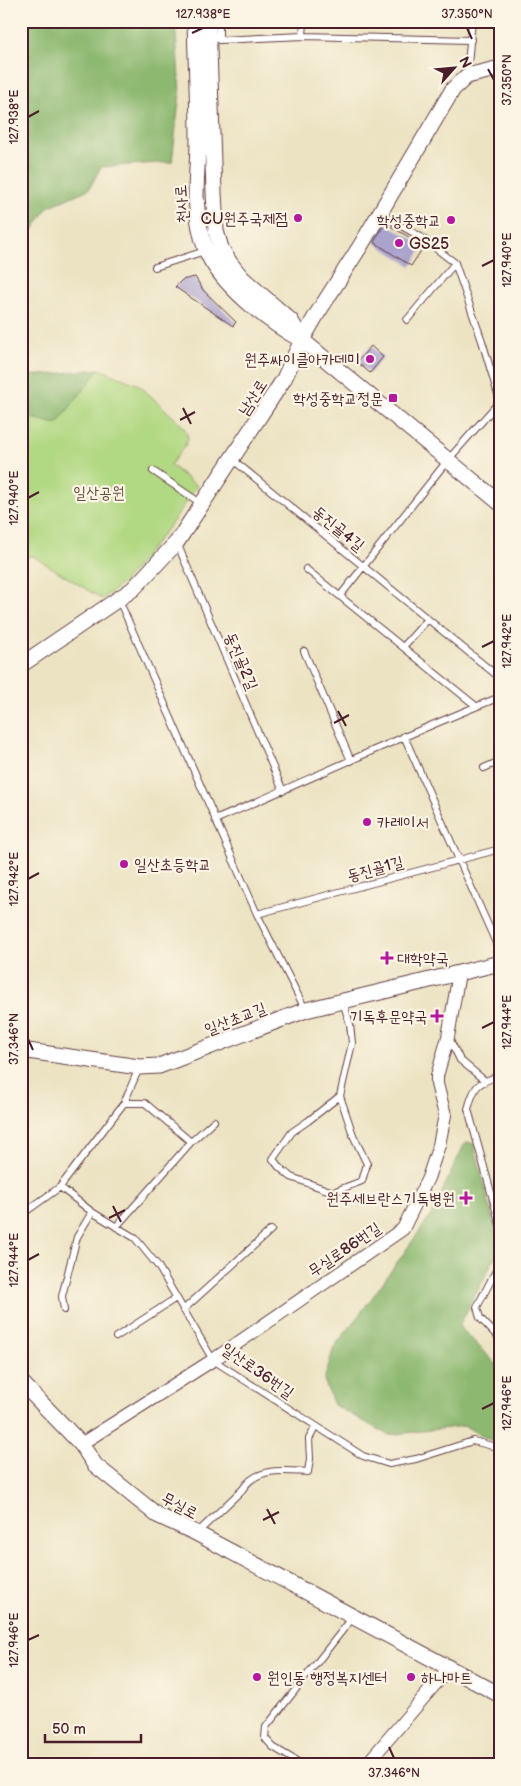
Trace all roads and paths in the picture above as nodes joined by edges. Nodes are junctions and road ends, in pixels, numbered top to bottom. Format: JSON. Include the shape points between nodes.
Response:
{"nodes":[{"id":1,"x":195,"y":21,"type":"edge"},
{"id":2,"x":208,"y":21,"type":"edge"},
{"id":3,"x":219,"y":21,"type":"edge"},
{"id":4,"x":304,"y":21,"type":"edge"},
{"id":5,"x":472,"y":21,"type":"edge"},
{"id":6,"x":303,"y":36,"type":"junction"},
{"id":7,"x":471,"y":40,"type":"junction"},
{"id":8,"x":500,"y":68,"type":"edge"},
{"id":9,"x":467,"y":76,"type":"junction"},
{"id":10,"x":380,"y":214,"type":"junction"},
{"id":11,"x":214,"y":249,"type":"junction"},
{"id":12,"x":455,"y":263,"type":"junction"},
{"id":13,"x":155,"y":267,"type":"dead end"},
{"id":14,"x":406,"y":320,"type":"dead end"},
{"id":15,"x":302,"y":340,"type":"junction"},
{"id":16,"x":500,"y":401,"type":"edge"},
{"id":17,"x":232,"y":460,"type":"junction"},
{"id":18,"x":447,"y":461,"type":"junction"},
{"id":19,"x":153,"y":471,"type":"dead end"},
{"id":20,"x":500,"y":503,"type":"edge"},
{"id":21,"x":202,"y":504,"type":"junction"},
{"id":22,"x":177,"y":542,"type":"junction"},
{"id":23,"x":364,"y":566,"type":"junction"},
{"id":24,"x":306,"y":569,"type":"dead end"},
{"id":25,"x":340,"y":596,"type":"junction"},
{"id":26,"x":119,"y":599,"type":"junction"},
{"id":27,"x":428,"y":619,"type":"junction"},
{"id":28,"x":403,"y":647,"type":"junction"},
{"id":29,"x":304,"y":651,"type":"dead end"},
{"id":30,"x":21,"y":665,"type":"edge"},
{"id":31,"x":500,"y":678,"type":"edge"},
{"id":32,"x":500,"y":697,"type":"edge"},
{"id":33,"x":476,"y":706,"type":"junction"},
{"id":34,"x":404,"y":736,"type":"junction"},
{"id":35,"x":351,"y":761,"type":"junction"},
{"id":36,"x":500,"y":761,"type":"edge"},
{"id":37,"x":484,"y":768,"type":"dead end"},
{"id":38,"x":282,"y":791,"type":"junction"},
{"id":39,"x":215,"y":820,"type":"junction"},
{"id":40,"x":500,"y":849,"type":"edge"},
{"id":41,"x":460,"y":860,"type":"junction"},
{"id":42,"x":258,"y":914,"type":"junction"},
{"id":43,"x":500,"y":952,"type":"edge"},
{"id":44,"x":500,"y":963,"type":"edge"},
{"id":45,"x":459,"y":973,"type":"junction"},
{"id":46,"x":343,"y":1002,"type":"junction"},
{"id":47,"x":306,"y":1010,"type":"junction"},
{"id":48,"x":448,"y":1037,"type":"junction"},
{"id":49,"x":21,"y":1050,"type":"edge"},
{"id":50,"x":139,"y":1067,"type":"junction"},
{"id":51,"x":500,"y":1076,"type":"edge"},
{"id":52,"x":484,"y":1080,"type":"junction"},
{"id":53,"x":340,"y":1096,"type":"junction"},
{"id":54,"x":124,"y":1103,"type":"junction"},
{"id":55,"x":214,"y":1121,"type":"dead end"},
{"id":56,"x":192,"y":1142,"type":"junction"},
{"id":57,"x":60,"y":1187,"type":"junction"},
{"id":58,"x":92,"y":1212,"type":"junction"},
{"id":59,"x":21,"y":1214,"type":"edge"},
{"id":60,"x":500,"y":1225,"type":"edge"},
{"id":61,"x":116,"y":1227,"type":"junction"},
{"id":62,"x":271,"y":1230,"type":"dead end"},
{"id":63,"x":500,"y":1263,"type":"edge"},
{"id":64,"x":176,"y":1298,"type":"junction"},
{"id":65,"x":64,"y":1310,"type":"dead end"},
{"id":66,"x":183,"y":1310,"type":"junction"},
{"id":67,"x":116,"y":1337,"type":"dead end"},
{"id":68,"x":500,"y":1339,"type":"edge"},
{"id":69,"x":213,"y":1360,"type":"junction"},
{"id":70,"x":21,"y":1382,"type":"edge"},
{"id":71,"x":316,"y":1426,"type":"junction"},
{"id":72,"x":81,"y":1444,"type":"junction"},
{"id":73,"x":500,"y":1448,"type":"edge"},
{"id":74,"x":196,"y":1533,"type":"junction"},
{"id":75,"x":353,"y":1617,"type":"junction"},
{"id":76,"x":449,"y":1668,"type":"junction"},
{"id":77,"x":500,"y":1695,"type":"edge"},
{"id":78,"x":303,"y":1765,"type":"edge"},
{"id":79,"x":366,"y":1765,"type":"edge"}],
"edges":[{"from":1,"to":11,"type":"street","name":"천사로","via":[[196,198],[201,232]]},
{"from":2,"to":11,"type":"street","name":"천사로"},
{"from":3,"to":6,"type":"lane","via":[[219,40]]},
{"from":4,"to":6,"type":"lane"},
{"from":5,"to":7,"type":"lane"},
{"from":6,"to":7,"type":"lane"},
{"from":7,"to":9,"type":"lane"},
{"from":8,"to":9,"type":"street"},
{"from":9,"to":10,"type":"street","name":"남산로","via":[[454,90]]},
{"from":10,"to":12,"type":"lane","via":[[421,237]]},
{"from":10,"to":15,"type":"street","name":"남산로"},
{"from":11,"to":13,"type":"lane"},
{"from":11,"to":15,"type":"street","name":"천사로","via":[[291,320]]},
{"from":12,"to":14,"type":"lane"},
{"from":12,"to":16,"type":"lane"},
{"from":15,"to":17,"type":"street","name":"남산로","via":[[284,380]]},
{"from":15,"to":18,"type":"street","name":"천사로"},
{"from":16,"to":18,"type":"lane"},
{"from":17,"to":21,"type":"street","name":"남산로"},
{"from":17,"to":23,"type":"lane","name":"동진골4길"},
{"from":18,"to":20,"type":"street","name":"천사로"},
{"from":18,"to":23,"type":"lane"},
{"from":19,"to":21,"type":"lane"},
{"from":21,"to":22,"type":"street","name":"남산로"},
{"from":22,"to":26,"type":"street","name":"남산로","via":[[133,589]]},
{"from":22,"to":38,"type":"lane","name":"동진골2길"},
{"from":23,"to":25,"type":"lane"},
{"from":23,"to":27,"type":"lane","name":"동진골4길"},
{"from":24,"to":25,"type":"lane"},
{"from":25,"to":28,"type":"lane"},
{"from":26,"to":30,"type":"street","name":"남산로"},
{"from":26,"to":39,"type":"lane"},
{"from":27,"to":28,"type":"lane"},
{"from":27,"to":31,"type":"lane","name":"동진골4길"},
{"from":28,"to":33,"type":"lane"},
{"from":29,"to":35,"type":"lane"},
{"from":32,"to":33,"type":"lane"},
{"from":33,"to":34,"type":"lane"},
{"from":34,"to":35,"type":"lane"},
{"from":34,"to":41,"type":"lane"},
{"from":35,"to":38,"type":"lane"},
{"from":36,"to":37,"type":"lane"},
{"from":38,"to":39,"type":"lane"},
{"from":39,"to":42,"type":"lane"},
{"from":40,"to":41,"type":"lane","name":"동진골1길"},
{"from":41,"to":42,"type":"lane","name":"동진골1길"},
{"from":41,"to":43,"type":"lane"},
{"from":42,"to":47,"type":"lane"},
{"from":44,"to":45,"type":"street","name":"일산초교길"},
{"from":45,"to":46,"type":"street","name":"일산초교길"},
{"from":45,"to":48,"type":"street","name":"무실로86번길"},
{"from":46,"to":47,"type":"street","name":"일산초교길"},
{"from":46,"to":53,"type":"lane","via":[[352,1042]]},
{"from":47,"to":50,"type":"street","name":"일산초교길","via":[[159,1066]]},
{"from":48,"to":52,"type":"lane","via":[[460,1060]]},
{"from":48,"to":69,"type":"street","name":"무실로86번길","via":[[437,1076],[445,1115],[439,1145],[428,1178],[404,1229]]},
{"from":49,"to":50,"type":"street","name":"일산초교길"},
{"from":50,"to":54,"type":"lane"},
{"from":51,"to":52,"type":"lane"},
{"from":52,"to":60,"type":"lane","via":[[473,1091],[468,1109]]},
{"from":53,"to":53,"type":"lane","via":[[367,1164],[362,1182],[333,1192],[291,1177],[273,1159],[292,1132]]},
{"from":54,"to":56,"type":"lane","via":[[145,1103]]},
{"from":54,"to":57,"type":"lane"},
{"from":55,"to":56,"type":"lane"},
{"from":56,"to":61,"type":"lane"},
{"from":57,"to":58,"type":"lane","name":"일산로36번길"},
{"from":57,"to":59,"type":"lane"},
{"from":58,"to":61,"type":"lane","name":"일산로36번길"},
{"from":58,"to":65,"type":"lane","via":[[77,1237],[62,1296]]},
{"from":61,"to":64,"type":"lane","name":"일산로36번길","via":[[135,1238],[158,1266]]},
{"from":62,"to":66,"type":"lane"},
{"from":63,"to":68,"type":"lane","via":[[477,1307],[480,1318]]},
{"from":64,"to":66,"type":"lane","name":"일산로36번길"},
{"from":64,"to":67,"type":"lane"},
{"from":66,"to":69,"type":"lane","name":"일산로36번길"},
{"from":69,"to":71,"type":"lane","name":"일산로36번길"},
{"from":69,"to":72,"type":"street","name":"무실로86번길"},
{"from":70,"to":72,"type":"street","name":"무실로"},
{"from":71,"to":73,"type":"lane","name":"일산로36번길","via":[[363,1456],[389,1464],[416,1460],[473,1441]]},
{"from":71,"to":74,"type":"lane","via":[[309,1438],[308,1472],[270,1470],[247,1482]]},
{"from":72,"to":74,"type":"street","name":"무실로","via":[[95,1465],[157,1515]]},
{"from":74,"to":75,"type":"street","name":"무실로"},
{"from":75,"to":76,"type":"street","name":"무실로"},
{"from":75,"to":78,"type":"lane","via":[[266,1727],[265,1738],[273,1748]]},
{"from":76,"to":77,"type":"street","name":"무실로"},
{"from":76,"to":79,"type":"street"}]}
